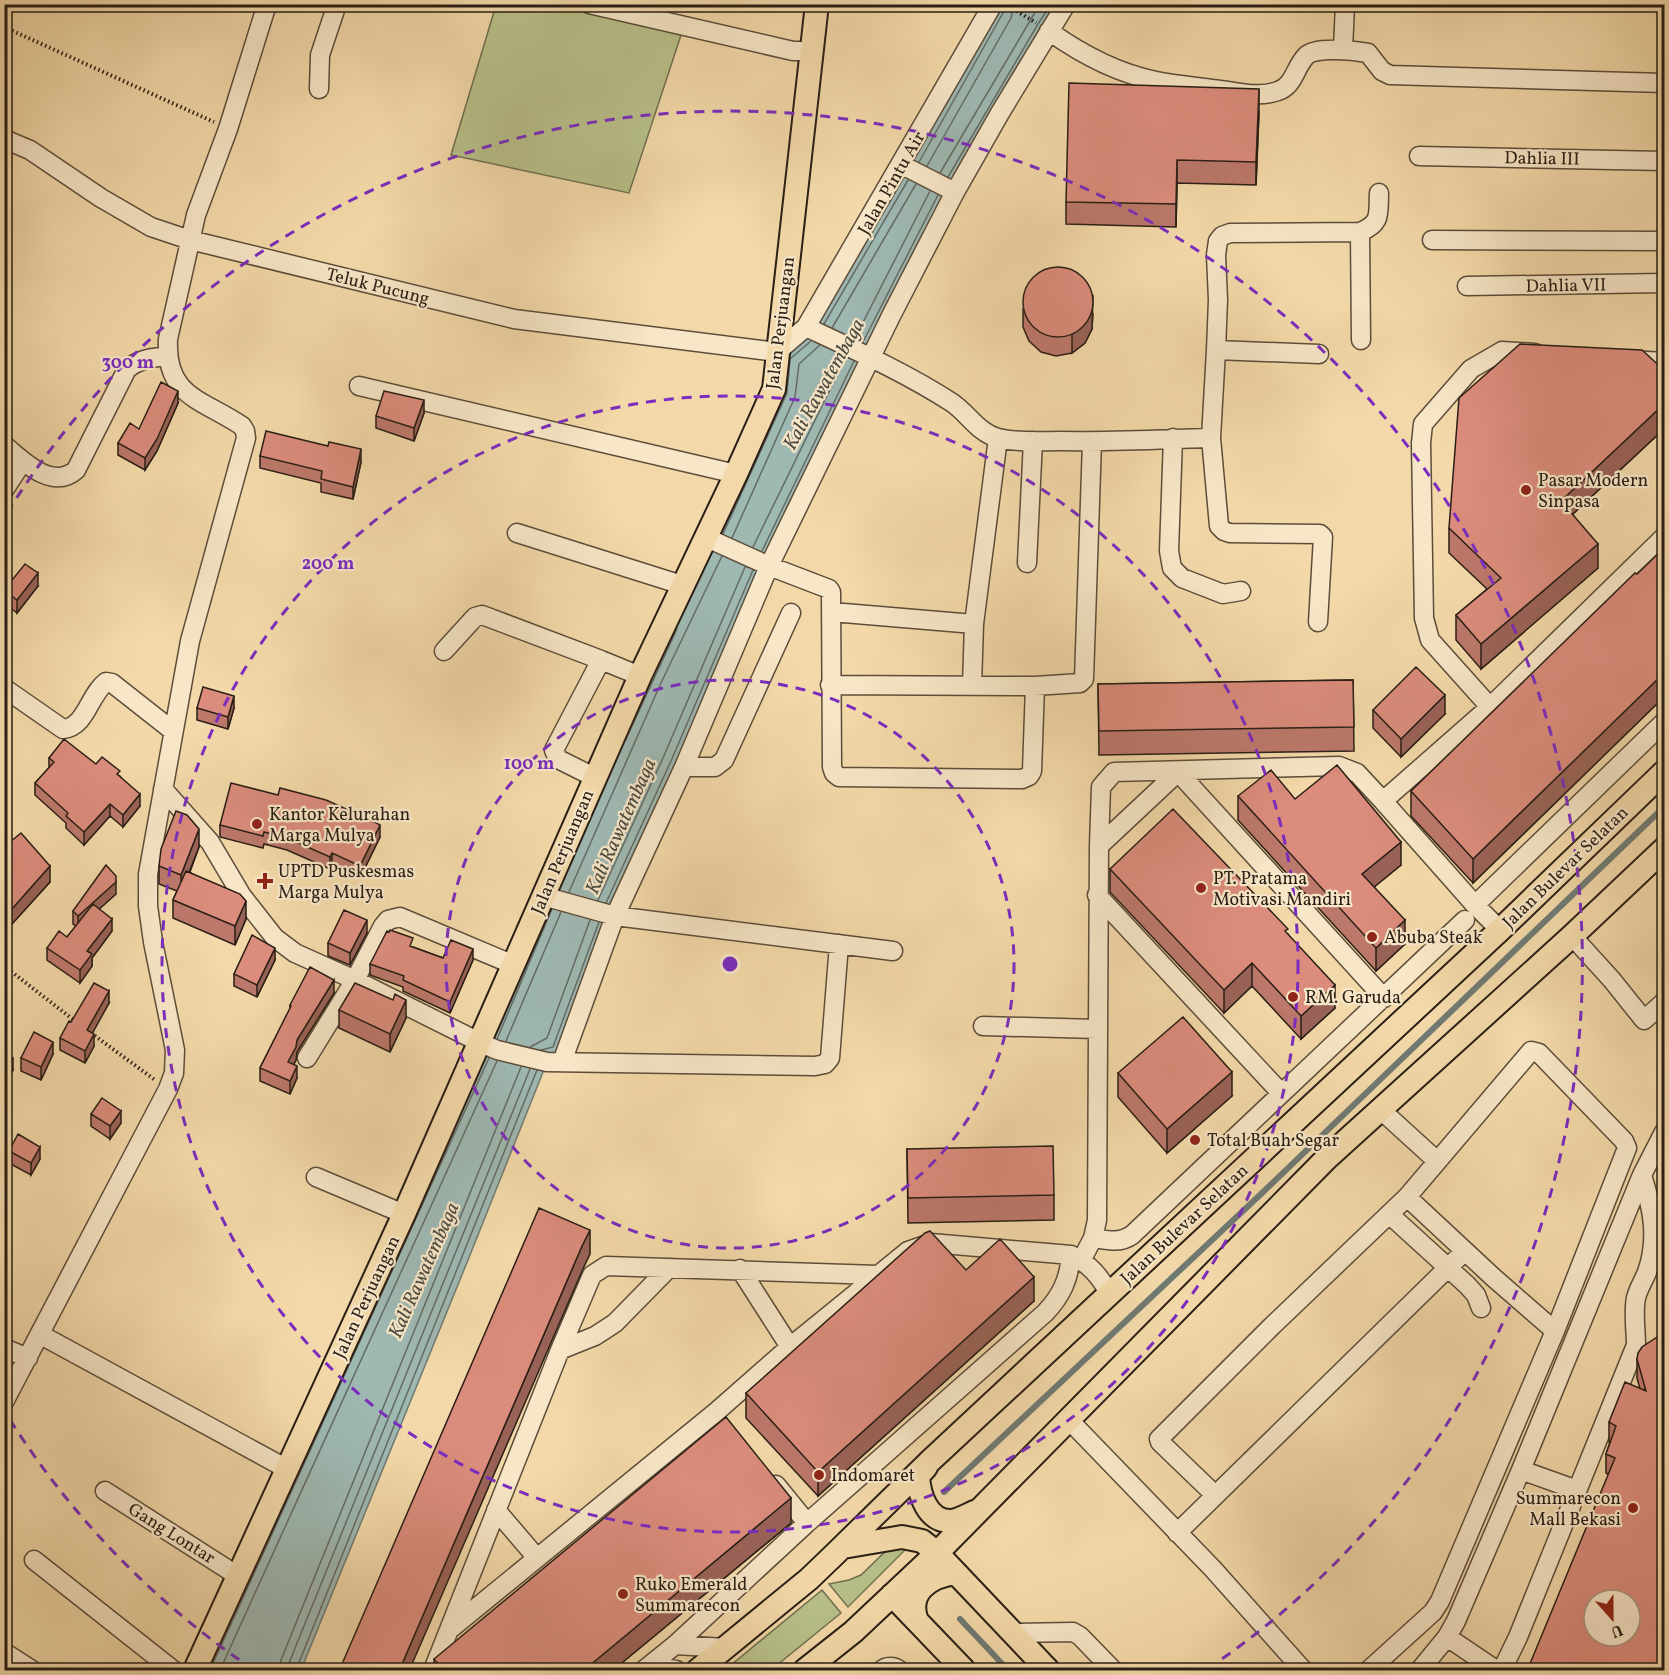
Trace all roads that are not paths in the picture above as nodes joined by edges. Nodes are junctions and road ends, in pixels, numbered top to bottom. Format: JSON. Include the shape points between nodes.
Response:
{"nodes":[{"id":1,"x":267,"y":4,"type":"edge"},
{"id":2,"x":337,"y":4,"type":"edge"},
{"id":3,"x":589,"y":4,"type":"edge"},
{"id":4,"x":817,"y":4,"type":"edge"},
{"id":5,"x":993,"y":4,"type":"edge"},
{"id":6,"x":1066,"y":4,"type":"edge"},
{"id":7,"x":1345,"y":4,"type":"edge"},
{"id":8,"x":1047,"y":29,"type":"junction"},
{"id":9,"x":1343,"y":50,"type":"junction"},
{"id":10,"x":811,"y":51,"type":"junction"},
{"id":11,"x":1665,"y":83,"type":"edge"},
{"id":12,"x":318,"y":89,"type":"dead end"},
{"id":13,"x":4,"y":139,"type":"edge"},
{"id":14,"x":1419,"y":156,"type":"dead end"},
{"id":15,"x":1665,"y":161,"type":"edge"},
{"id":16,"x":908,"y":168,"type":"junction"},
{"id":17,"x":952,"y":190,"type":"junction"},
{"id":18,"x":1379,"y":192,"type":"dead end"},
{"id":19,"x":1360,"y":232,"type":"junction"},
{"id":20,"x":190,"y":240,"type":"junction"},
{"id":21,"x":1432,"y":240,"type":"dead end"},
{"id":22,"x":1665,"y":241,"type":"edge"},
{"id":23,"x":1665,"y":284,"type":"edge"},
{"id":24,"x":1467,"y":286,"type":"dead end"},
{"id":25,"x":806,"y":327,"type":"junction"},
{"id":26,"x":1361,"y":340,"type":"dead end"},
{"id":27,"x":1216,"y":350,"type":"junction"},
{"id":28,"x":777,"y":352,"type":"junction"},
{"id":29,"x":1319,"y":354,"type":"dead end"},
{"id":30,"x":1548,"y":354,"type":"edge"},
{"id":31,"x":167,"y":356,"type":"junction"},
{"id":32,"x":871,"y":357,"type":"junction"},
{"id":33,"x":1618,"y":359,"type":"edge"},
{"id":34,"x":1665,"y":362,"type":"edge"},
{"id":35,"x":359,"y":386,"type":"dead end"},
{"id":36,"x":998,"y":438,"type":"junction"},
{"id":37,"x":1173,"y":438,"type":"junction"},
{"id":38,"x":1211,"y":438,"type":"junction"},
{"id":39,"x":1033,"y":441,"type":"junction"},
{"id":40,"x":1092,"y":442,"type":"junction"},
{"id":41,"x":4,"y":445,"type":"edge"},
{"id":42,"x":23,"y":461,"type":"junction"},
{"id":43,"x":736,"y":474,"type":"junction"},
{"id":44,"x":4,"y":490,"type":"edge"},
{"id":45,"x":517,"y":533,"type":"dead end"},
{"id":46,"x":1665,"y":537,"type":"edge"},
{"id":47,"x":713,"y":541,"type":"junction"},
{"id":48,"x":1027,"y":563,"type":"dead end"},
{"id":49,"x":765,"y":564,"type":"junction"},
{"id":50,"x":682,"y":585,"type":"junction"},
{"id":51,"x":1241,"y":591,"type":"dead end"},
{"id":52,"x":832,"y":612,"type":"junction"},
{"id":53,"x":791,"y":614,"type":"dead end"},
{"id":54,"x":1318,"y":622,"type":"dead end"},
{"id":55,"x":974,"y":624,"type":"junction"},
{"id":56,"x":444,"y":651,"type":"dead end"},
{"id":57,"x":601,"y":660,"type":"junction"},
{"id":58,"x":640,"y":676,"type":"junction"},
{"id":59,"x":830,"y":685,"type":"junction"},
{"id":60,"x":972,"y":686,"type":"junction"},
{"id":61,"x":1035,"y":686,"type":"junction"},
{"id":62,"x":4,"y":688,"type":"edge"},
{"id":63,"x":1490,"y":707,"type":"junction"},
{"id":64,"x":1665,"y":722,"type":"edge"},
{"id":65,"x":173,"y":731,"type":"junction"},
{"id":66,"x":684,"y":767,"type":"junction"},
{"id":67,"x":1178,"y":771,"type":"junction"},
{"id":68,"x":1665,"y":772,"type":"edge"},
{"id":69,"x":594,"y":777,"type":"junction"},
{"id":70,"x":163,"y":789,"type":"junction"},
{"id":71,"x":1383,"y":801,"type":"junction"},
{"id":72,"x":1099,"y":846,"type":"junction"},
{"id":73,"x":1665,"y":849,"type":"edge"},
{"id":74,"x":1097,"y":895,"type":"junction"},
{"id":75,"x":552,"y":898,"type":"junction"},
{"id":76,"x":1470,"y":913,"type":"junction"},
{"id":77,"x":609,"y":914,"type":"junction"},
{"id":78,"x":1500,"y":930,"type":"junction"},
{"id":79,"x":1572,"y":936,"type":"junction"},
{"id":80,"x":839,"y":945,"type":"junction"},
{"id":81,"x":893,"y":951,"type":"dead end"},
{"id":82,"x":514,"y":965,"type":"junction"},
{"id":83,"x":355,"y":980,"type":"junction"},
{"id":84,"x":1384,"y":998,"type":"junction"},
{"id":85,"x":1665,"y":1002,"type":"edge"},
{"id":86,"x":983,"y":1026,"type":"dead end"},
{"id":87,"x":1097,"y":1029,"type":"junction"},
{"id":88,"x":489,"y":1046,"type":"junction"},
{"id":89,"x":307,"y":1058,"type":"dead end"},
{"id":90,"x":555,"y":1062,"type":"junction"},
{"id":91,"x":1281,"y":1093,"type":"junction"},
{"id":92,"x":1381,"y":1110,"type":"junction"},
{"id":93,"x":1665,"y":1132,"type":"edge"},
{"id":94,"x":1437,"y":1161,"type":"junction"},
{"id":95,"x":1642,"y":1175,"type":"junction"},
{"id":96,"x":316,"y":1177,"type":"dead end"},
{"id":97,"x":1407,"y":1197,"type":"junction"},
{"id":98,"x":404,"y":1214,"type":"junction"},
{"id":99,"x":1389,"y":1214,"type":"junction"},
{"id":100,"x":1093,"y":1238,"type":"junction"},
{"id":101,"x":1465,"y":1251,"type":"junction"},
{"id":102,"x":1076,"y":1257,"type":"junction"},
{"id":103,"x":1448,"y":1267,"type":"junction"},
{"id":104,"x":669,"y":1268,"type":"junction"},
{"id":105,"x":740,"y":1269,"type":"junction"},
{"id":106,"x":878,"y":1275,"type":"junction"},
{"id":107,"x":1110,"y":1294,"type":"junction"},
{"id":108,"x":1481,"y":1308,"type":"dead end"},
{"id":109,"x":1555,"y":1331,"type":"junction"},
{"id":110,"x":41,"y":1335,"type":"junction"},
{"id":111,"x":790,"y":1347,"type":"junction"},
{"id":112,"x":4,"y":1348,"type":"edge"},
{"id":113,"x":560,"y":1350,"type":"junction"},
{"id":114,"x":28,"y":1358,"type":"junction"},
{"id":115,"x":4,"y":1402,"type":"edge"},
{"id":116,"x":1524,"y":1403,"type":"junction"},
{"id":117,"x":716,"y":1412,"type":"junction"},
{"id":118,"x":1544,"y":1412,"type":"junction"},
{"id":119,"x":1069,"y":1420,"type":"junction"},
{"id":120,"x":729,"y":1428,"type":"edge"},
{"id":121,"x":930,"y":1461,"type":"junction"},
{"id":122,"x":287,"y":1469,"type":"junction"},
{"id":123,"x":1521,"y":1470,"type":"junction"},
{"id":124,"x":764,"y":1471,"type":"edge"},
{"id":125,"x":1577,"y":1490,"type":"junction"},
{"id":126,"x":105,"y":1491,"type":"dead end"},
{"id":127,"x":1214,"y":1494,"type":"junction"},
{"id":128,"x":981,"y":1509,"type":"junction"},
{"id":129,"x":496,"y":1510,"type":"junction"},
{"id":130,"x":807,"y":1523,"type":"junction"},
{"id":131,"x":1177,"y":1533,"type":"junction"},
{"id":132,"x":843,"y":1547,"type":"junction"},
{"id":133,"x":937,"y":1553,"type":"junction"},
{"id":134,"x":537,"y":1558,"type":"junction"},
{"id":135,"x":34,"y":1560,"type":"dead end"},
{"id":136,"x":956,"y":1573,"type":"junction"},
{"id":137,"x":238,"y":1576,"type":"junction"},
{"id":138,"x":1450,"y":1576,"type":"junction"},
{"id":139,"x":1471,"y":1585,"type":"junction"},
{"id":140,"x":891,"y":1595,"type":"junction"},
{"id":141,"x":917,"y":1621,"type":"junction"},
{"id":142,"x":449,"y":1630,"type":"junction"},
{"id":143,"x":1013,"y":1633,"type":"junction"},
{"id":144,"x":1447,"y":1637,"type":"junction"},
{"id":145,"x":675,"y":1646,"type":"junction"},
{"id":146,"x":726,"y":1648,"type":"junction"},
{"id":147,"x":4,"y":1652,"type":"edge"},
{"id":148,"x":647,"y":1668,"type":"edge"},
{"id":149,"x":32,"y":1671,"type":"edge"},
{"id":150,"x":173,"y":1671,"type":"edge"},
{"id":151,"x":195,"y":1671,"type":"edge"},
{"id":152,"x":433,"y":1671,"type":"edge"},
{"id":153,"x":676,"y":1671,"type":"edge"},
{"id":154,"x":698,"y":1671,"type":"edge"},
{"id":155,"x":805,"y":1671,"type":"edge"},
{"id":156,"x":882,"y":1671,"type":"edge"},
{"id":157,"x":899,"y":1671,"type":"edge"},
{"id":158,"x":964,"y":1671,"type":"edge"},
{"id":159,"x":1048,"y":1671,"type":"edge"},
{"id":160,"x":1113,"y":1671,"type":"edge"},
{"id":161,"x":1303,"y":1671,"type":"edge"},
{"id":162,"x":1369,"y":1671,"type":"edge"},
{"id":163,"x":1419,"y":1671,"type":"edge"},
{"id":164,"x":1496,"y":1671,"type":"edge"},
{"id":165,"x":1502,"y":1671,"type":"edge"}],
"edges":[{"from":1,"to":20,"type":"street"},
{"from":2,"to":12,"type":"street","via":[[320,55]]},
{"from":3,"to":10,"type":"street","via":[[793,51]]},
{"from":4,"to":10,"type":"main road","name":"Jalan Perjuangan"},
{"from":5,"to":16,"type":"street","name":"Jalan Pintu Air"},
{"from":6,"to":8,"type":"street"},
{"from":7,"to":9,"type":"street"},
{"from":8,"to":9,"type":"street","via":[[1107,66],[1137,76],[1259,95],[1283,90],[1309,53]]},
{"from":8,"to":17,"type":"street"},
{"from":9,"to":11,"type":"street","via":[[1368,53],[1390,75]]},
{"from":10,"to":28,"type":"main road","name":"Jalan Perjuangan"},
{"from":13,"to":20,"type":"street","name":"Teluk Pucung","via":[[30,150],[151,227]]},
{"from":14,"to":15,"type":"street","name":"Dahlia III"},
{"from":16,"to":17,"type":"street"},
{"from":16,"to":25,"type":"street","name":"Jalan Pintu Air"},
{"from":17,"to":32,"type":"street"},
{"from":18,"to":19,"type":"street","via":[[1378,219]]},
{"from":19,"to":26,"type":"street"},
{"from":19,"to":27,"type":"street","via":[[1222,236],[1216,255]]},
{"from":20,"to":28,"type":"street","name":"Teluk Pucung","via":[[514,319]]},
{"from":20,"to":31,"type":"street"},
{"from":21,"to":22,"type":"street"},
{"from":23,"to":24,"type":"street","name":"Dahlia VII"},
{"from":25,"to":28,"type":"street","name":"Jalan Pintu Air"},
{"from":25,"to":32,"type":"street"},
{"from":27,"to":29,"type":"street"},
{"from":27,"to":38,"type":"street"},
{"from":28,"to":43,"type":"main road","name":"Jalan Perjuangan","via":[[774,388]]},
{"from":30,"to":63,"type":"street","via":[[1502,351],[1471,369],[1423,424],[1420,443],[1424,618],[1430,640]]},
{"from":31,"to":42,"type":"street","via":[[144,359],[127,369],[70,476],[51,478]]},
{"from":31,"to":65,"type":"street","via":[[179,387],[242,426],[246,438],[190,641]]},
{"from":32,"to":36,"type":"street","via":[[952,403],[985,433]]},
{"from":32,"to":49,"type":"street"},
{"from":33,"to":34,"type":"street"},
{"from":35,"to":43,"type":"street"},
{"from":36,"to":39,"type":"street"},
{"from":36,"to":55,"type":"street"},
{"from":37,"to":38,"type":"street"},
{"from":37,"to":40,"type":"street"},
{"from":37,"to":51,"type":"street","via":[[1169,551],[1172,568],[1201,587],[1224,594]]},
{"from":38,"to":54,"type":"street","via":[[1219,526],[1224,531],[1323,537]]},
{"from":39,"to":40,"type":"street"},
{"from":39,"to":48,"type":"street"},
{"from":40,"to":61,"type":"street","via":[[1084,679],[1074,685]]},
{"from":41,"to":42,"type":"street"},
{"from":42,"to":44,"type":"street"},
{"from":43,"to":47,"type":"main road","name":"Jalan Perjuangan"},
{"from":45,"to":50,"type":"street"},
{"from":46,"to":63,"type":"street"},
{"from":47,"to":49,"type":"street"},
{"from":47,"to":50,"type":"main road","name":"Jalan Perjuangan"},
{"from":49,"to":52,"type":"street","via":[[829,589]]},
{"from":49,"to":66,"type":"street"},
{"from":50,"to":58,"type":"main road","name":"Jalan Perjuangan"},
{"from":52,"to":55,"type":"street"},
{"from":52,"to":59,"type":"street"},
{"from":53,"to":66,"type":"street","via":[[724,760],[715,767]]},
{"from":55,"to":60,"type":"street"},
{"from":56,"to":57,"type":"street","via":[[475,617],[482,615]]},
{"from":57,"to":58,"type":"street"},
{"from":57,"to":69,"type":"street","via":[[554,750],[558,759]]},
{"from":58,"to":69,"type":"main road","name":"Jalan Perjuangan"},
{"from":59,"to":60,"type":"street"},
{"from":59,"to":61,"type":"street","via":[[832,767],[839,777],[1022,779],[1032,771]]},
{"from":60,"to":61,"type":"street"},
{"from":62,"to":65,"type":"street","via":[[63,729],[78,723],[100,686],[112,683]]},
{"from":63,"to":71,"type":"street"},
{"from":64,"to":76,"type":"street"},
{"from":65,"to":70,"type":"street"},
{"from":66,"to":77,"type":"street"},
{"from":67,"to":71,"type":"street","via":[[1339,766],[1357,773]]},
{"from":67,"to":72,"type":"street"},
{"from":67,"to":72,"type":"street","via":[[1114,772],[1101,788]]},
{"from":67,"to":84,"type":"street"},
{"from":68,"to":78,"type":"main road","name":"Jalan Bulevar Selatan"},
{"from":69,"to":75,"type":"main road","name":"Jalan Perjuangan"},
{"from":70,"to":83,"type":"street","via":[[210,842],[242,896],[275,938],[295,953]]},
{"from":70,"to":110,"type":"street","via":[[148,874],[148,906],[175,1050],[174,1073]]},
{"from":71,"to":76,"type":"street"},
{"from":72,"to":74,"type":"street"},
{"from":73,"to":79,"type":"main road"},
{"from":74,"to":87,"type":"street"},
{"from":74,"to":91,"type":"street"},
{"from":75,"to":77,"type":"street"},
{"from":75,"to":82,"type":"main road","name":"Jalan Perjuangan"},
{"from":76,"to":78,"type":"street"},
{"from":76,"to":84,"type":"street"},
{"from":77,"to":80,"type":"street"},
{"from":77,"to":90,"type":"street"},
{"from":78,"to":107,"type":"main road","name":"Jalan Bulevar Selatan"},
{"from":79,"to":85,"type":"street","via":[[1644,1020]]},
{"from":79,"to":92,"type":"main road"},
{"from":80,"to":81,"type":"street"},
{"from":80,"to":90,"type":"street","via":[[830,1058],[825,1064]]},
{"from":82,"to":83,"type":"street","via":[[394,917],[383,926]]},
{"from":82,"to":88,"type":"main road","name":"Jalan Perjuangan"},
{"from":83,"to":88,"type":"street"},
{"from":83,"to":89,"type":"street"},
{"from":84,"to":91,"type":"street"},
{"from":86,"to":87,"type":"street"},
{"from":87,"to":100,"type":"street","via":[[1097,1220]]},
{"from":88,"to":90,"type":"street"},
{"from":88,"to":98,"type":"main road","name":"Jalan Perjuangan"},
{"from":91,"to":100,"type":"street","via":[[1132,1235],[1118,1241]]},
{"from":92,"to":94,"type":"street"},
{"from":92,"to":119,"type":"main road","via":[[1327,1158]]},
{"from":93,"to":95,"type":"street"},
{"from":94,"to":97,"type":"street"},
{"from":94,"to":109,"type":"street","via":[[1531,1051],[1539,1053],[1624,1142],[1627,1148]]},
{"from":95,"to":118,"type":"street"},
{"from":95,"to":125,"type":"street","via":[[1653,1214],[1653,1251],[1635,1299],[1636,1345]]},
{"from":96,"to":98,"type":"street"},
{"from":97,"to":99,"type":"street"},
{"from":97,"to":101,"type":"street"},
{"from":98,"to":122,"type":"main road","name":"Jalan Perjuangan"},
{"from":99,"to":103,"type":"street"},
{"from":99,"to":127,"type":"street","via":[[1160,1439]]},
{"from":100,"to":102,"type":"street"},
{"from":101,"to":103,"type":"street"},
{"from":101,"to":109,"type":"street"},
{"from":102,"to":106,"type":"street","via":[[931,1243],[908,1251]]},
{"from":102,"to":107,"type":"street","via":[[1098,1275]]},
{"from":102,"to":130,"type":"street","via":[[1064,1290],[1045,1313]]},
{"from":103,"to":108,"type":"street","via":[[1476,1295]]},
{"from":103,"to":127,"type":"street"},
{"from":104,"to":105,"type":"street"},
{"from":104,"to":113,"type":"street","via":[[615,1323]]},
{"from":104,"to":113,"type":"street","via":[[606,1266],[592,1275]]},
{"from":105,"to":106,"type":"street"},
{"from":105,"to":111,"type":"street"},
{"from":106,"to":111,"type":"street"},
{"from":107,"to":121,"type":"main road","name":"Jalan Bulevar Selatan"},
{"from":109,"to":116,"type":"street"},
{"from":110,"to":114,"type":"street"},
{"from":110,"to":122,"type":"street"},
{"from":111,"to":117,"type":"street"},
{"from":112,"to":114,"type":"street"},
{"from":113,"to":129,"type":"street"},
{"from":114,"to":115,"type":"street"},
{"from":116,"to":118,"type":"street"},
{"from":116,"to":138,"type":"street"},
{"from":117,"to":120,"type":"street"},
{"from":117,"to":134,"type":"street"},
{"from":118,"to":123,"type":"street"},
{"from":119,"to":128,"type":"main road"},
{"from":119,"to":131,"type":"street"},
{"from":121,"to":128,"type":"main road","via":[[918,1476],[919,1492],[937,1517],[951,1521]]},
{"from":121,"to":132,"type":"main road","name":"Jalan Bulevar Selatan"},
{"from":122,"to":137,"type":"main road","name":"Jalan Perjuangan"},
{"from":123,"to":125,"type":"street"},
{"from":123,"to":139,"type":"street"},
{"from":124,"to":130,"type":"street"},
{"from":125,"to":165,"type":"street"},
{"from":126,"to":137,"type":"street","name":"Gang Lontar"},
{"from":127,"to":131,"type":"street"},
{"from":128,"to":133,"type":"main road"},
{"from":129,"to":134,"type":"street"},
{"from":129,"to":142,"type":"street"},
{"from":130,"to":145,"type":"street"},
{"from":131,"to":161,"type":"street"},
{"from":132,"to":133,"type":"main road","via":[[902,1537],[922,1541]]},
{"from":132,"to":146,"type":"main road","name":"Jalan Bulevar Selatan"},
{"from":133,"to":136,"type":"main road"},
{"from":133,"to":140,"type":"main road"},
{"from":134,"to":142,"type":"street"},
{"from":135,"to":150,"type":"street"},
{"from":136,"to":141,"type":"main road","via":[[928,1582],[914,1598]]},
{"from":136,"to":143,"type":"main road"},
{"from":137,"to":151,"type":"main road","name":"Jalan Perjuangan"},
{"from":138,"to":139,"type":"street"},
{"from":138,"to":162,"type":"street","via":[[1433,1612]]},
{"from":139,"to":144,"type":"street"},
{"from":140,"to":141,"type":"main road"},
{"from":140,"to":155,"type":"main road"},
{"from":141,"to":158,"type":"main road"},
{"from":142,"to":152,"type":"street"},
{"from":143,"to":159,"type":"main road"},
{"from":143,"to":160,"type":"street","via":[[1073,1632]]},
{"from":144,"to":163,"type":"street"},
{"from":144,"to":164,"type":"street"},
{"from":145,"to":146,"type":"street"},
{"from":145,"to":148,"type":"street"},
{"from":146,"to":154,"type":"main road","name":"Jalan Bulevar Selatan"},
{"from":147,"to":149,"type":"street"},
{"from":148,"to":153,"type":"street"},
{"from":156,"to":157,"type":"street","via":[[889,1667]]}]}
